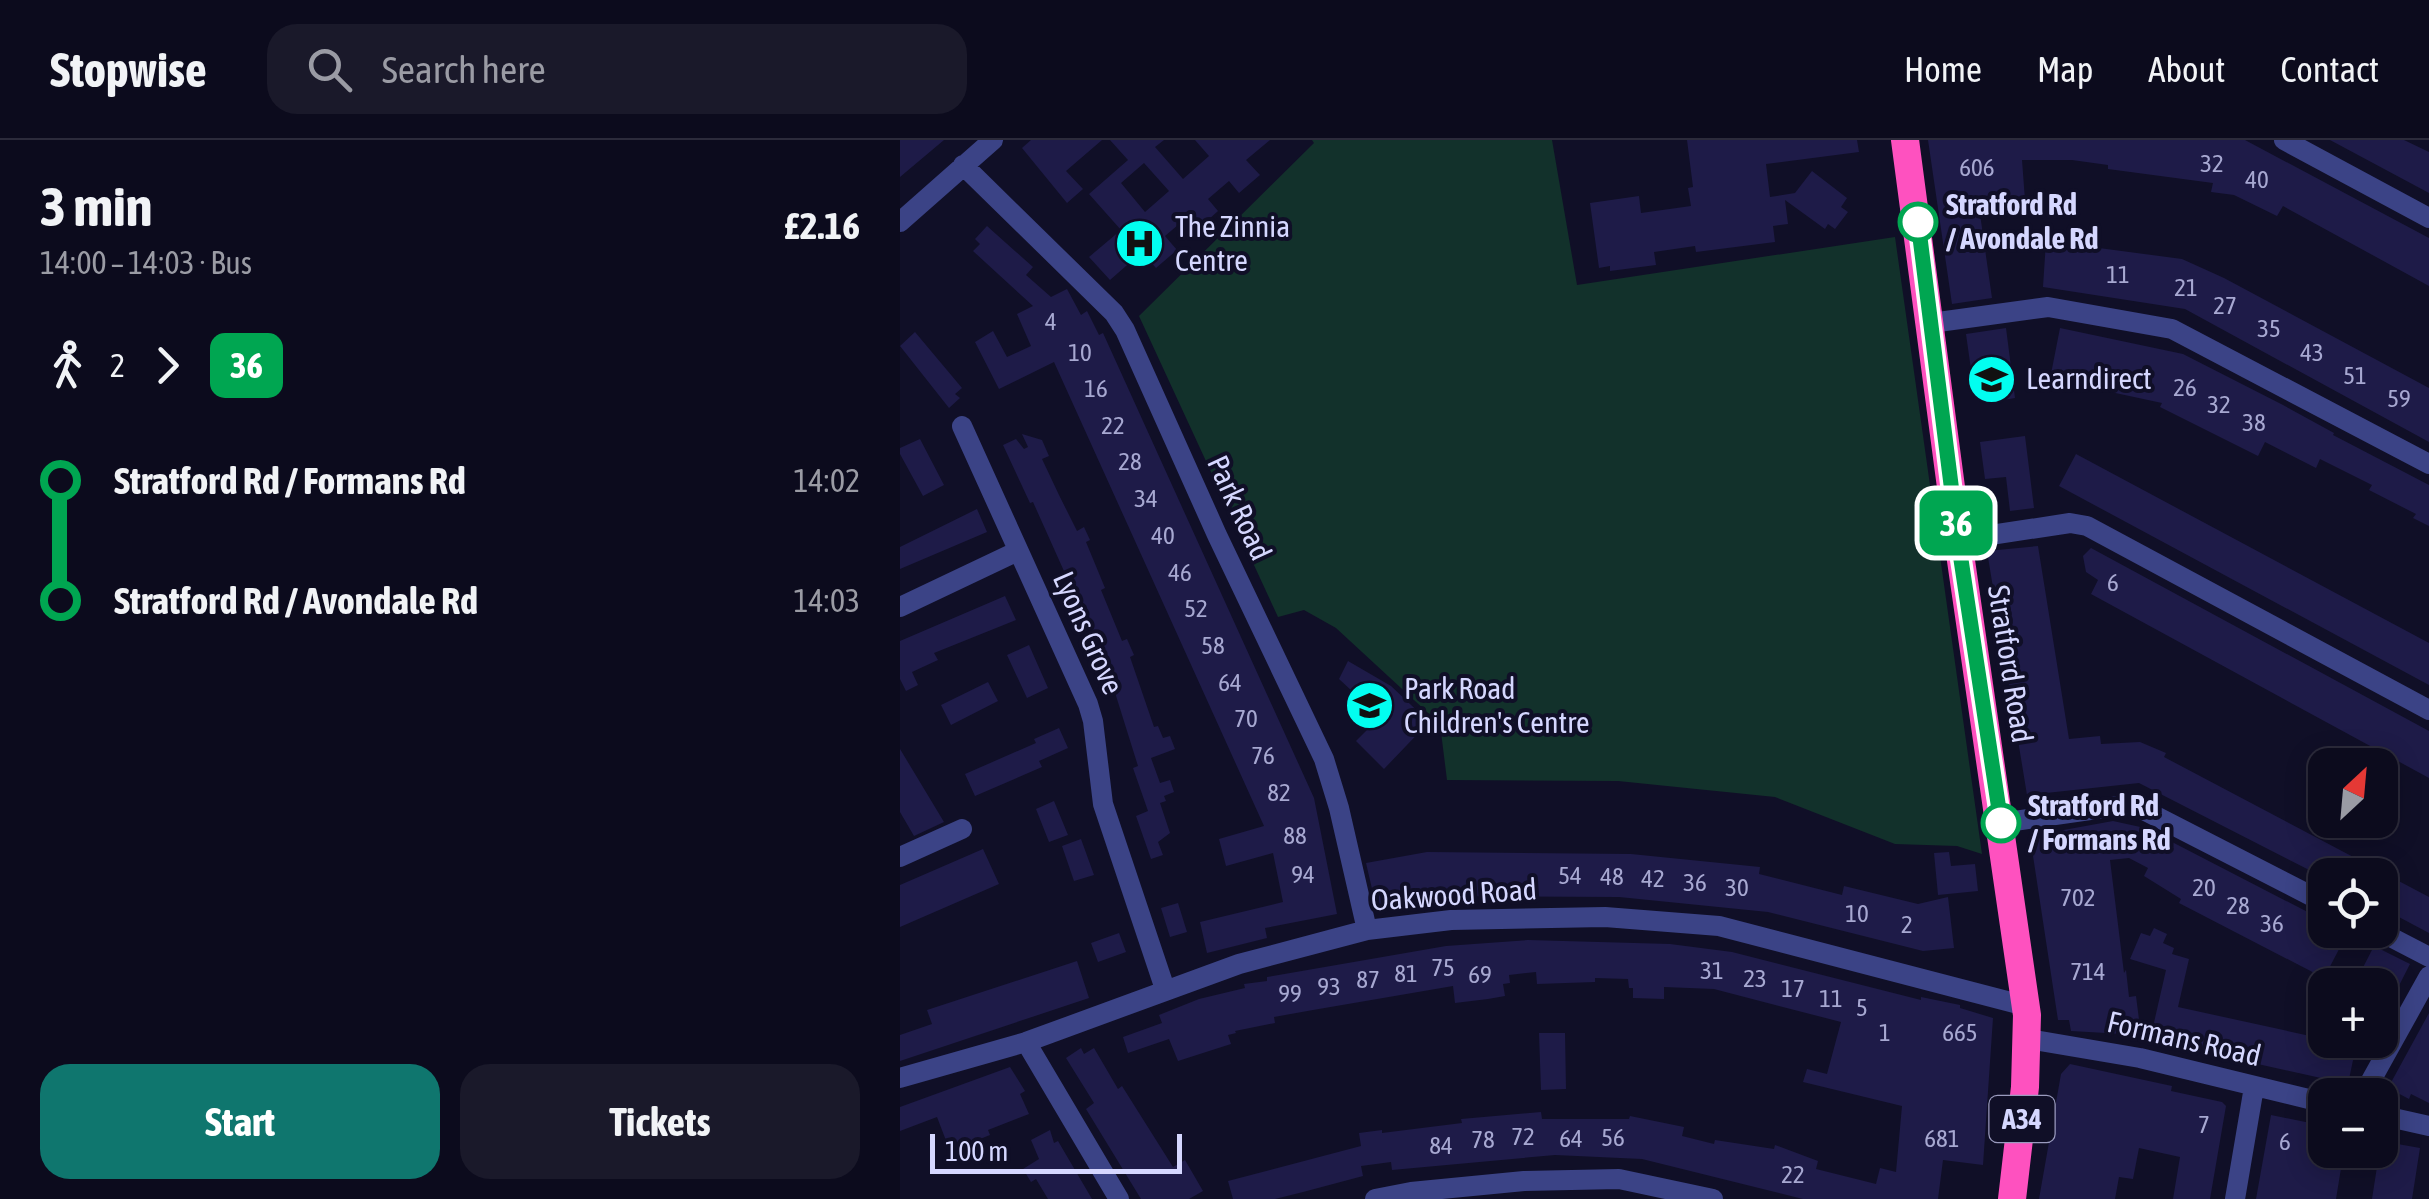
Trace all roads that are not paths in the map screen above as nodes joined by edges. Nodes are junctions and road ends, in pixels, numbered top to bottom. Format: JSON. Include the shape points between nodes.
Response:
{"nodes":[{"id":1,"x":993,"y":140,"type":"edge"},
{"id":2,"x":1905,"y":140,"type":"edge"},
{"id":3,"x":2284,"y":140,"type":"edge"},
{"id":4,"x":962,"y":165,"type":"junction"},
{"id":5,"x":2429,"y":218,"type":"edge"},
{"id":6,"x":900,"y":222,"type":"edge"},
{"id":7,"x":1931,"y":324,"type":"junction"},
{"id":8,"x":961,"y":426,"type":"dead end"},
{"id":9,"x":2429,"y":464,"type":"edge"},
{"id":10,"x":1958,"y":540,"type":"junction"},
{"id":11,"x":1018,"y":551,"type":"junction"},
{"id":12,"x":900,"y":607,"type":"edge"},
{"id":13,"x":2429,"y":710,"type":"edge"},
{"id":14,"x":2001,"y":823,"type":"junction"},
{"id":15,"x":962,"y":828,"type":"dead end"},
{"id":16,"x":900,"y":856,"type":"edge"},
{"id":17,"x":2308,"y":894,"type":"edge"},
{"id":18,"x":1367,"y":930,"type":"junction"},
{"id":19,"x":2398,"y":941,"type":"edge"},
{"id":20,"x":2429,"y":957,"type":"edge"},
{"id":21,"x":2429,"y":976,"type":"edge"},
{"id":22,"x":1164,"y":989,"type":"junction"},
{"id":23,"x":2026,"y":1006,"type":"junction"},
{"id":24,"x":2028,"y":1040,"type":"junction"},
{"id":25,"x":1026,"y":1042,"type":"junction"},
{"id":26,"x":900,"y":1078,"type":"edge"},
{"id":27,"x":2372,"y":1078,"type":"edge"},
{"id":28,"x":2254,"y":1087,"type":"junction"},
{"id":29,"x":2308,"y":1099,"type":"edge"},
{"id":30,"x":2398,"y":1119,"type":"edge"},
{"id":31,"x":2429,"y":1126,"type":"edge"},
{"id":32,"x":1120,"y":1199,"type":"edge"},
{"id":33,"x":1375,"y":1199,"type":"edge"},
{"id":34,"x":1713,"y":1199,"type":"edge"},
{"id":35,"x":2012,"y":1199,"type":"edge"},
{"id":36,"x":2236,"y":1199,"type":"edge"}],
"edges":[{"from":1,"to":4,"type":"street"},
{"from":2,"to":7,"type":"highway","name":"Stratford Road","number":"A34"},
{"from":3,"to":5,"type":"street"},
{"from":4,"to":6,"type":"street"},
{"from":4,"to":18,"type":"street","name":"Park Road","via":[[1125,330],[1324,759]]},
{"from":7,"to":9,"type":"street","via":[[2048,308],[2172,329]]},
{"from":7,"to":10,"type":"highway","name":"Stratford Road","number":"A34"},
{"from":8,"to":11,"type":"street","name":"Lyons Grove"},
{"from":10,"to":13,"type":"street","via":[[2087,526]]},
{"from":10,"to":14,"type":"highway","name":"Stratford Road","number":"A34"},
{"from":11,"to":12,"type":"street"},
{"from":11,"to":22,"type":"street","name":"Lyons Grove","via":[[1088,704],[1103,804]]},
{"from":14,"to":17,"type":"street","via":[[2132,804]]},
{"from":14,"to":23,"type":"highway","name":"Stratford Road","number":"A34"},
{"from":15,"to":16,"type":"street"},
{"from":18,"to":22,"type":"street","name":"Oakwood Road"},
{"from":18,"to":23,"type":"street","name":"Oakwood Road","via":[[1451,920],[1605,917],[1719,926]]},
{"from":19,"to":20,"type":"street"},
{"from":21,"to":27,"type":"street"},
{"from":22,"to":25,"type":"street","name":"Oakwood Road"},
{"from":23,"to":24,"type":"highway","name":"Stratford Road","number":"A34"},
{"from":24,"to":28,"type":"street","name":"Formans Road","via":[[2140,1058]]},
{"from":24,"to":35,"type":"highway","name":"Stratford Road","number":"A34"},
{"from":25,"to":26,"type":"street","name":"Oakwood Road"},
{"from":25,"to":32,"type":"street"},
{"from":28,"to":29,"type":"street","name":"Formans Road"},
{"from":28,"to":36,"type":"street"},
{"from":30,"to":31,"type":"street"},
{"from":33,"to":34,"type":"street","via":[[1524,1181],[1619,1179]]}]}
